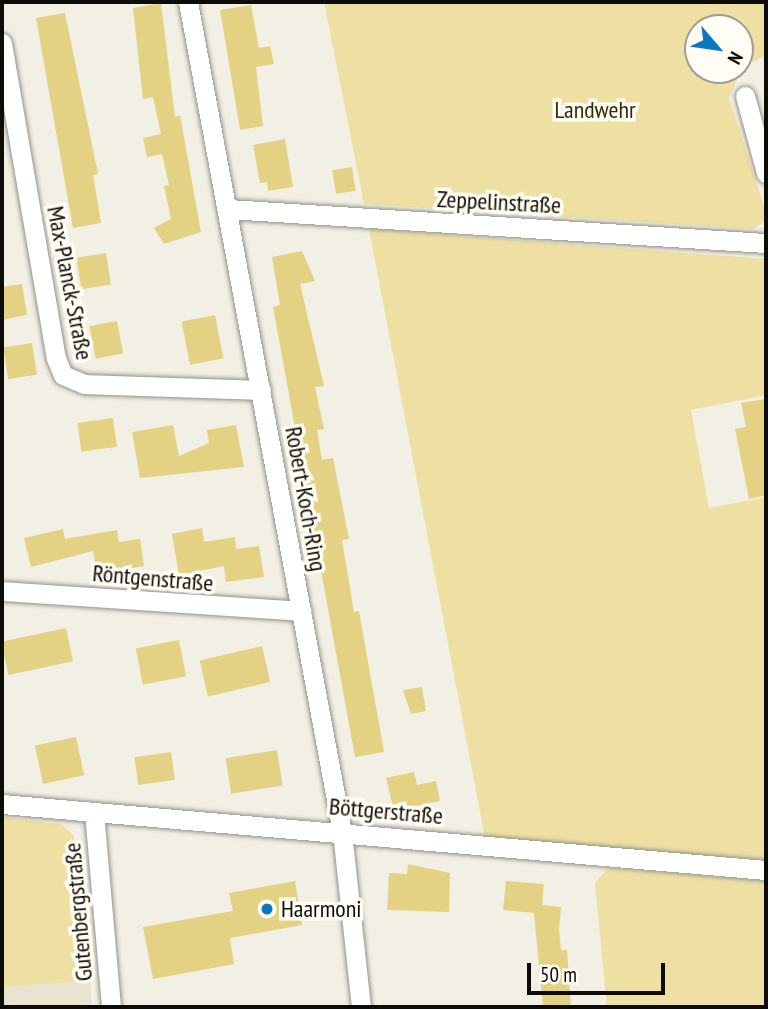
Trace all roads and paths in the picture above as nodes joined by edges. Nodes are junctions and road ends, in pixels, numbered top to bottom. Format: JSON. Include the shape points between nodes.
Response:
{"nodes":[{"id":1,"x":188,"y":2,"type":"edge"},
{"id":2,"x":2,"y":43,"type":"edge"},
{"id":3,"x":745,"y":96,"type":"dead end"},
{"id":4,"x":766,"y":173,"type":"edge"},
{"id":5,"x":228,"y":209,"type":"junction"},
{"id":6,"x":766,"y":243,"type":"edge"},
{"id":7,"x":261,"y":390,"type":"junction"},
{"id":8,"x":2,"y":591,"type":"edge"},
{"id":9,"x":301,"y":611,"type":"junction"},
{"id":10,"x":2,"y":804,"type":"edge"},
{"id":11,"x":94,"y":812,"type":"junction"},
{"id":12,"x":342,"y":832,"type":"junction"},
{"id":13,"x":766,"y":870,"type":"edge"},
{"id":14,"x":111,"y":1007,"type":"edge"},
{"id":15,"x":361,"y":1007,"type":"edge"}],
"edges":[{"from":1,"to":5,"type":"street","name":"Robert-Koch-Ring"},
{"from":2,"to":7,"type":"street","name":"Max-Planck-Straße","via":[[56,358],[63,376],[84,384]]},
{"from":3,"to":4,"type":"street"},
{"from":5,"to":6,"type":"street","name":"Zeppelinstraße"},
{"from":5,"to":7,"type":"street","name":"Robert-Koch-Ring"},
{"from":7,"to":9,"type":"street","name":"Robert-Koch-Ring"},
{"from":8,"to":9,"type":"street","name":"Röntgenstraße"},
{"from":9,"to":12,"type":"street","name":"Robert-Koch-Ring"},
{"from":10,"to":11,"type":"street","name":"Böttgerstraße"},
{"from":11,"to":12,"type":"street","name":"Böttgerstraße"},
{"from":11,"to":14,"type":"street","name":"Gutenbergstraße"},
{"from":12,"to":13,"type":"street","name":"Böttgerstraße"},
{"from":12,"to":15,"type":"street","name":"Robert-Koch-Ring"}]}
